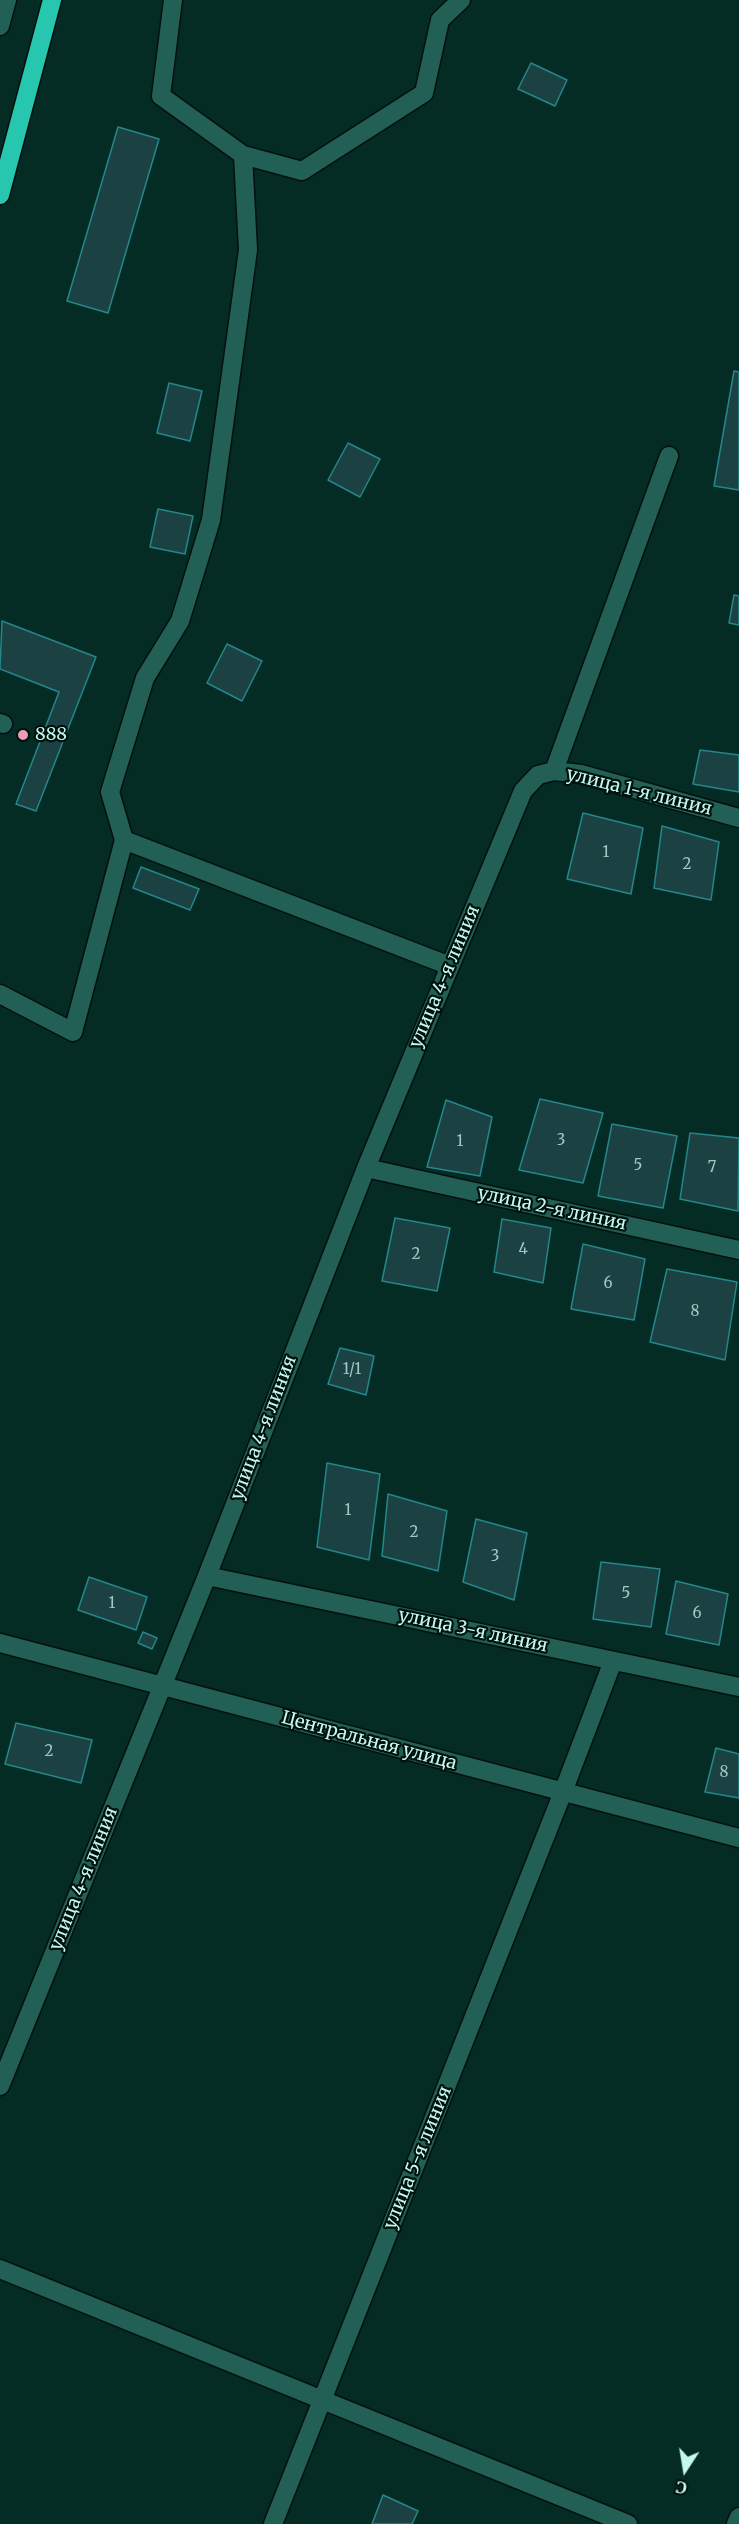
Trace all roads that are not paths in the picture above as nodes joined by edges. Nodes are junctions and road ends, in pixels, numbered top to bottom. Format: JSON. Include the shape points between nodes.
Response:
{"nodes":[{"id":1,"x":7,"y":0,"type":"edge"},
{"id":2,"x":52,"y":0,"type":"edge"},
{"id":3,"x":173,"y":0,"type":"edge"},
{"id":4,"x":461,"y":0,"type":"edge"},
{"id":5,"x":0,"y":26,"type":"edge"},
{"id":6,"x":243,"y":155,"type":"junction"},
{"id":7,"x":0,"y":195,"type":"edge"},
{"id":8,"x":669,"y":456,"type":"dead end"},
{"id":9,"x":546,"y":773,"type":"junction"},
{"id":10,"x":739,"y":818,"type":"edge"},
{"id":11,"x":124,"y":840,"type":"junction"},
{"id":12,"x":450,"y":966,"type":"junction"},
{"id":13,"x":0,"y":994,"type":"edge"},
{"id":14,"x":366,"y":1168,"type":"junction"},
{"id":15,"x":739,"y":1250,"type":"edge"},
{"id":16,"x":207,"y":1576,"type":"junction"},
{"id":17,"x":0,"y":1643,"type":"edge"},
{"id":18,"x":613,"y":1660,"type":"junction"},
{"id":19,"x":162,"y":1687,"type":"junction"},
{"id":20,"x":739,"y":1687,"type":"edge"},
{"id":21,"x":563,"y":1792,"type":"junction"},
{"id":22,"x":739,"y":1838,"type":"edge"},
{"id":23,"x":0,"y":2086,"type":"edge"},
{"id":24,"x":0,"y":2269,"type":"edge"},
{"id":25,"x":322,"y":2400,"type":"junction"},
{"id":26,"x":739,"y":2517,"type":"edge"},
{"id":27,"x":273,"y":2524,"type":"edge"},
{"id":28,"x":628,"y":2524,"type":"edge"},
{"id":29,"x":736,"y":2524,"type":"edge"}],
"edges":[{"from":1,"to":5,"type":"street"},
{"from":2,"to":7,"type":"highway"},
{"from":3,"to":6,"type":"street","via":[[161,96]]},
{"from":4,"to":6,"type":"street","via":[[440,20],[424,93],[302,171]]},
{"from":6,"to":11,"type":"street","via":[[248,250],[211,520],[180,621],[145,678],[110,792]]},
{"from":8,"to":9,"type":"street","name":"улица 4-я линия"},
{"from":9,"to":10,"type":"street","name":"улица 1-я линия","via":[[581,774]]},
{"from":9,"to":12,"type":"street","name":"улица 4-я линия","via":[[523,791]]},
{"from":11,"to":12,"type":"street"},
{"from":11,"to":13,"type":"street","via":[[73,1032]]},
{"from":12,"to":14,"type":"street","name":"улица 4-я линия"},
{"from":14,"to":15,"type":"street","name":"улица 2-я линия"},
{"from":14,"to":16,"type":"street","name":"улица 4-я линия"},
{"from":16,"to":18,"type":"street","name":"улица 3-я линия"},
{"from":16,"to":19,"type":"street","name":"улица 4-я линия"},
{"from":17,"to":19,"type":"street","name":"Центральная улица"},
{"from":18,"to":20,"type":"street","name":"улица 3-я линия"},
{"from":18,"to":21,"type":"street","name":"улица 5-я линия"},
{"from":19,"to":21,"type":"street","name":"Центральная улица"},
{"from":19,"to":23,"type":"street","name":"улица 4-я линия"},
{"from":21,"to":22,"type":"street","name":"Центральная улица"},
{"from":21,"to":25,"type":"street","name":"улица 5-я линия"},
{"from":24,"to":25,"type":"street"},
{"from":25,"to":27,"type":"street","name":"улица 5-я линия"},
{"from":25,"to":28,"type":"street"},
{"from":26,"to":29,"type":"street"}]}
